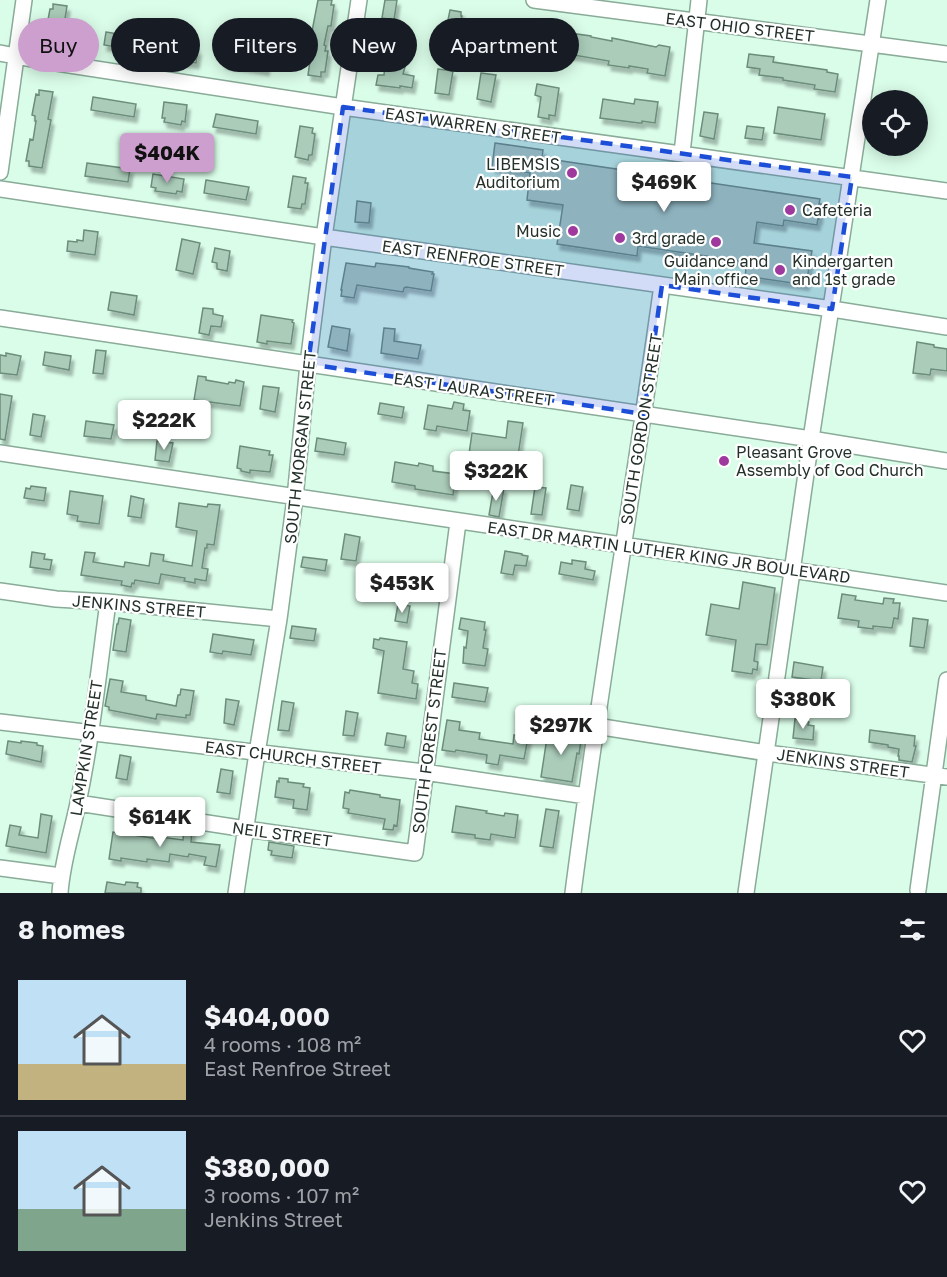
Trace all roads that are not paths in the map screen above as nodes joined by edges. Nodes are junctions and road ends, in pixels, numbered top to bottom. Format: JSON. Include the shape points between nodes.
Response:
{"nodes":[{"id":1,"x":24,"y":0,"type":"edge"},
{"id":2,"x":359,"y":0,"type":"edge"},
{"id":3,"x":534,"y":0,"type":"edge"},
{"id":4,"x":699,"y":0,"type":"edge"},
{"id":5,"x":878,"y":0,"type":"edge"},
{"id":6,"x":697,"y":22,"type":"junction"},
{"id":7,"x":871,"y":44,"type":"junction"},
{"id":8,"x":0,"y":53,"type":"edge"},
{"id":9,"x":947,"y":54,"type":"edge"},
{"id":10,"x":16,"y":57,"type":"junction"},
{"id":11,"x":343,"y":106,"type":"junction"},
{"id":12,"x":682,"y":153,"type":"junction"},
{"id":13,"x":0,"y":172,"type":"edge"},
{"id":14,"x":852,"y":177,"type":"junction"},
{"id":15,"x":0,"y":189,"type":"edge"},
{"id":16,"x":947,"y":191,"type":"edge"},
{"id":17,"x":324,"y":237,"type":"junction"},
{"id":18,"x":662,"y":285,"type":"junction"},
{"id":19,"x":832,"y":309,"type":"junction"},
{"id":20,"x":0,"y":318,"type":"edge"},
{"id":21,"x":947,"y":327,"type":"edge"},
{"id":22,"x":308,"y":364,"type":"junction"},
{"id":23,"x":644,"y":414,"type":"junction"},
{"id":24,"x":811,"y":439,"type":"junction"},
{"id":25,"x":0,"y":453,"type":"edge"},
{"id":26,"x":947,"y":461,"type":"edge"},
{"id":27,"x":295,"y":498,"type":"junction"},
{"id":28,"x":458,"y":522,"type":"junction"},
{"id":29,"x":622,"y":546,"type":"junction"},
{"id":30,"x":792,"y":570,"type":"junction"},
{"id":31,"x":0,"y":591,"type":"edge"},
{"id":32,"x":947,"y":593,"type":"edge"},
{"id":33,"x":108,"y":602,"type":"junction"},
{"id":34,"x":279,"y":619,"type":"junction"},
{"id":35,"x":947,"y":680,"type":"edge"},
{"id":36,"x":0,"y":722,"type":"edge"},
{"id":37,"x":596,"y":726,"type":"junction"},
{"id":38,"x":90,"y":732,"type":"junction"},
{"id":39,"x":257,"y":753,"type":"junction"},
{"id":40,"x":767,"y":753,"type":"junction"},
{"id":41,"x":424,"y":772,"type":"junction"},
{"id":42,"x":941,"y":776,"type":"edge"},
{"id":43,"x":586,"y":796,"type":"junction"},
{"id":44,"x":78,"y":803,"type":"junction"},
{"id":45,"x":246,"y":830,"type":"junction"},
{"id":46,"x":415,"y":854,"type":"joint"},
{"id":47,"x":0,"y":868,"type":"edge"},
{"id":48,"x":61,"y":876,"type":"junction"},
{"id":49,"x":918,"y":890,"type":"dead end"},
{"id":50,"x":60,"y":893,"type":"edge"},
{"id":51,"x":236,"y":893,"type":"edge"},
{"id":52,"x":573,"y":893,"type":"edge"},
{"id":53,"x":746,"y":893,"type":"edge"}],
"edges":[{"from":1,"to":10,"type":"street"},
{"from":2,"to":11,"type":"street","name":"SOUTH MORGAN STREET"},
{"from":3,"to":6,"type":"street","name":"EAST OHIO STREET"},
{"from":4,"to":6,"type":"street"},
{"from":5,"to":7,"type":"street"},
{"from":6,"to":7,"type":"street","name":"EAST OHIO STREET"},
{"from":6,"to":12,"type":"street"},
{"from":7,"to":9,"type":"street","name":"EAST OHIO STREET"},
{"from":7,"to":14,"type":"street"},
{"from":8,"to":10,"type":"street","name":"EAST WARREN STREET"},
{"from":10,"to":11,"type":"street","name":"EAST WARREN STREET"},
{"from":10,"to":13,"type":"street"},
{"from":11,"to":12,"type":"street","name":"EAST WARREN STREET"},
{"from":11,"to":17,"type":"street","name":"SOUTH MORGAN STREET"},
{"from":12,"to":14,"type":"street","name":"EAST WARREN STREET"},
{"from":14,"to":16,"type":"street","name":"EAST WARREN STREET"},
{"from":14,"to":19,"type":"street"},
{"from":15,"to":17,"type":"street","name":"EAST RENFROE STREET"},
{"from":17,"to":18,"type":"street","name":"EAST RENFROE STREET"},
{"from":17,"to":22,"type":"street","name":"SOUTH MORGAN STREET"},
{"from":18,"to":19,"type":"street","name":"EAST RENFROE STREET"},
{"from":18,"to":23,"type":"street","name":"SOUTH GORDON STREET"},
{"from":19,"to":21,"type":"street","name":"EAST RENFROE STREET"},
{"from":19,"to":24,"type":"street"},
{"from":20,"to":22,"type":"street","name":"EAST LAURA STREET"},
{"from":22,"to":23,"type":"street","name":"EAST LAURA STREET"},
{"from":22,"to":27,"type":"street","name":"SOUTH MORGAN STREET"},
{"from":23,"to":24,"type":"street","name":"EAST LAURA STREET"},
{"from":23,"to":29,"type":"street","name":"SOUTH GORDON STREET"},
{"from":24,"to":26,"type":"street","name":"EAST LAURA STREET"},
{"from":24,"to":30,"type":"street"},
{"from":25,"to":27,"type":"street","name":"EAST DR MARTIN LUTHER KING JR BOULEVARD"},
{"from":27,"to":28,"type":"street","name":"EAST DR MARTIN LUTHER KING JR BOULEVARD"},
{"from":27,"to":34,"type":"street","name":"SOUTH MORGAN STREET"},
{"from":28,"to":29,"type":"street","name":"EAST DR MARTIN LUTHER KING JR BOULEVARD"},
{"from":28,"to":41,"type":"street","name":"SOUTH FOREST STREET"},
{"from":29,"to":30,"type":"street","name":"EAST DR MARTIN LUTHER KING JR BOULEVARD"},
{"from":29,"to":37,"type":"street","name":"SOUTH GORDON STREET"},
{"from":30,"to":32,"type":"street","name":"EAST DR MARTIN LUTHER KING JR BOULEVARD"},
{"from":30,"to":40,"type":"street"},
{"from":31,"to":33,"type":"street","name":"JENKINS STREET"},
{"from":33,"to":34,"type":"street","name":"JENKINS STREET"},
{"from":33,"to":38,"type":"street","name":"LAMPKIN STREET"},
{"from":34,"to":39,"type":"street","name":"SOUTH MORGAN STREET"},
{"from":35,"to":42,"type":"street"},
{"from":36,"to":38,"type":"street","name":"EAST CHURCH STREET"},
{"from":37,"to":40,"type":"street","name":"JENKINS STREET"},
{"from":37,"to":43,"type":"street","name":"SOUTH GORDON STREET"},
{"from":38,"to":39,"type":"street","name":"EAST CHURCH STREET"},
{"from":38,"to":44,"type":"street","name":"LAMPKIN STREET"},
{"from":39,"to":41,"type":"street","name":"EAST CHURCH STREET"},
{"from":39,"to":45,"type":"street","name":"SOUTH MORGAN STREET"},
{"from":40,"to":42,"type":"street","name":"JENKINS STREET"},
{"from":40,"to":53,"type":"street"},
{"from":41,"to":43,"type":"street","name":"EAST CHURCH STREET"},
{"from":41,"to":46,"type":"street","name":"SOUTH FOREST STREET"},
{"from":42,"to":49,"type":"street"},
{"from":43,"to":52,"type":"street","name":"SOUTH GORDON STREET"},
{"from":44,"to":45,"type":"street","name":"NEIL STREET"},
{"from":44,"to":48,"type":"street","name":"LAMPKIN STREET"},
{"from":45,"to":46,"type":"street","name":"NEIL STREET"},
{"from":45,"to":51,"type":"street","name":"SOUTH MORGAN STREET"},
{"from":47,"to":48,"type":"street"},
{"from":48,"to":50,"type":"street","name":"LAMPKIN STREET"}]}
